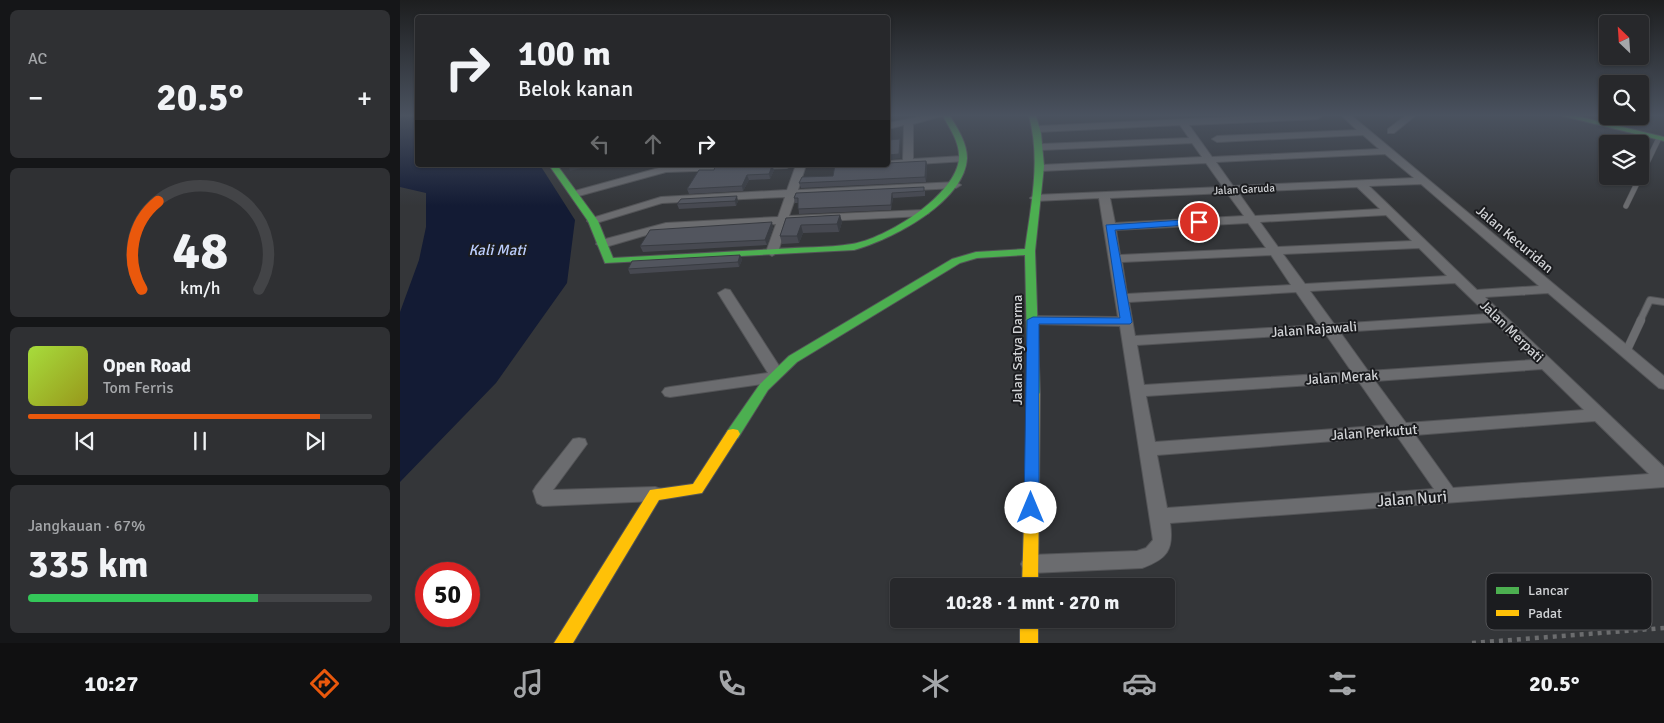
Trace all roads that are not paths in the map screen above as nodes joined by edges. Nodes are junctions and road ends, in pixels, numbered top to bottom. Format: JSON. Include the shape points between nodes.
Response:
{"nodes":[{"id":1,"x":908,"y":146,"type":"edge"},
{"id":2,"x":962,"y":146,"type":"edge"},
{"id":3,"x":1063,"y":146,"type":"edge"},
{"id":4,"x":1200,"y":146,"type":"edge"},
{"id":5,"x":1223,"y":146,"type":"edge"},
{"id":6,"x":1382,"y":146,"type":"edge"},
{"id":7,"x":1657,"y":146,"type":"edge"},
{"id":8,"x":1041,"y":147,"type":"joint"},
{"id":9,"x":1388,"y":151,"type":"junction"},
{"id":10,"x":963,"y":159,"type":"junction"},
{"id":11,"x":1233,"y":159,"type":"junction"},
{"id":12,"x":1210,"y":160,"type":"junction"},
{"id":13,"x":908,"y":162,"type":"junction"},
{"id":14,"x":890,"y":164,"type":"edge"},
{"id":15,"x":555,"y":167,"type":"edge"},
{"id":16,"x":666,"y":167,"type":"edge"},
{"id":17,"x":800,"y":167,"type":"edge"},
{"id":18,"x":1041,"y":168,"type":"junction"},
{"id":19,"x":1423,"y":181,"type":"junction"},
{"id":20,"x":1360,"y":184,"type":"junction"},
{"id":21,"x":956,"y":185,"type":"junction"},
{"id":22,"x":1231,"y":190,"type":"junction"},
{"id":23,"x":792,"y":192,"type":"junction"},
{"id":24,"x":575,"y":194,"type":"junction"},
{"id":25,"x":1104,"y":195,"type":"junction"},
{"id":26,"x":1035,"y":198,"type":"junction"},
{"id":27,"x":1626,"y":206,"type":"dead end"},
{"id":28,"x":1388,"y":212,"type":"junction"},
{"id":29,"x":923,"y":213,"type":"junction"},
{"id":30,"x":1252,"y":219,"type":"junction"},
{"id":31,"x":782,"y":220,"type":"junction"},
{"id":32,"x":593,"y":221,"type":"junction"},
{"id":33,"x":1110,"y":227,"type":"junction"},
{"id":34,"x":602,"y":244,"type":"junction"},
{"id":35,"x":1422,"y":244,"type":"junction"},
{"id":36,"x":1275,"y":251,"type":"junction"},
{"id":37,"x":772,"y":252,"type":"junction"},
{"id":38,"x":1030,"y":252,"type":"junction"},
{"id":39,"x":1115,"y":259,"type":"junction"},
{"id":40,"x":1458,"y":279,"type":"junction"},
{"id":41,"x":1301,"y":288,"type":"junction"},
{"id":42,"x":1550,"y":288,"type":"junction"},
{"id":43,"x":725,"y":292,"type":"dead end"},
{"id":44,"x":1473,"y":294,"type":"junction"},
{"id":45,"x":1122,"y":298,"type":"junction"},
{"id":46,"x":1664,"y":302,"type":"edge"},
{"id":47,"x":1498,"y":318,"type":"junction"},
{"id":48,"x":1033,"y":320,"type":"junction"},
{"id":49,"x":1126,"y":322,"type":"junction"},
{"id":50,"x":1329,"y":328,"type":"junction"},
{"id":51,"x":1130,"y":341,"type":"junction"},
{"id":52,"x":1626,"y":352,"type":"junction"},
{"id":53,"x":1546,"y":364,"type":"junction"},
{"id":54,"x":773,"y":375,"type":"junction"},
{"id":55,"x":1363,"y":376,"type":"junction"},
{"id":56,"x":1664,"y":384,"type":"edge"},
{"id":57,"x":1138,"y":391,"type":"junction"},
{"id":58,"x":670,"y":392,"type":"dead end"},
{"id":59,"x":1599,"y":415,"type":"junction"},
{"id":60,"x":1402,"y":430,"type":"junction"},
{"id":61,"x":579,"y":444,"type":"dead end"},
{"id":62,"x":1148,"y":449,"type":"junction"},
{"id":63,"x":1664,"y":479,"type":"edge"},
{"id":64,"x":655,"y":494,"type":"junction"},
{"id":65,"x":1448,"y":495,"type":"junction"},
{"id":66,"x":1160,"y":516,"type":"junction"},
{"id":67,"x":1031,"y":564,"type":"junction"},
{"id":68,"x":1030,"y":578,"type":"edge"},
{"id":69,"x":1030,"y":628,"type":"edge"},
{"id":70,"x":563,"y":643,"type":"edge"},
{"id":71,"x":1029,"y":643,"type":"edge"}],
"edges":[{"from":1,"to":13,"type":"street"},
{"from":2,"to":10,"type":"street"},
{"from":3,"to":8,"type":"street"},
{"from":4,"to":12,"type":"street"},
{"from":5,"to":11,"type":"street"},
{"from":6,"to":9,"type":"street","name":"Jalan Kecuridan"},
{"from":7,"to":27,"type":"lane"},
{"from":8,"to":18,"type":"street","name":"Jalan Satya Darma"},
{"from":9,"to":11,"type":"street"},
{"from":9,"to":19,"type":"street","name":"Jalan Kecuridan"},
{"from":10,"to":13,"type":"street"},
{"from":10,"to":21,"type":"street"},
{"from":11,"to":12,"type":"street"},
{"from":12,"to":18,"type":"street"},
{"from":12,"to":22,"type":"street"},
{"from":13,"to":14,"type":"street"},
{"from":15,"to":24,"type":"street"},
{"from":16,"to":24,"type":"street"},
{"from":17,"to":23,"type":"street"},
{"from":18,"to":26,"type":"street","name":"Jalan Satya Darma"},
{"from":19,"to":20,"type":"street","name":"Jalan Garuda"},
{"from":19,"to":42,"type":"street","name":"Jalan Kecuridan"},
{"from":20,"to":22,"type":"street","name":"Jalan Garuda"},
{"from":20,"to":28,"type":"street","name":"Jalan Merpati"},
{"from":21,"to":23,"type":"street"},
{"from":21,"to":29,"type":"street"},
{"from":22,"to":25,"type":"street","name":"Jalan Garuda"},
{"from":22,"to":30,"type":"street"},
{"from":23,"to":31,"type":"street"},
{"from":23,"to":32,"type":"street","via":[[661,200]]},
{"from":24,"to":32,"type":"street"},
{"from":25,"to":26,"type":"street","name":"Jalan Garuda"},
{"from":25,"to":33,"type":"street"},
{"from":26,"to":38,"type":"street","name":"Jalan Satya Darma"},
{"from":28,"to":30,"type":"street"},
{"from":28,"to":35,"type":"street","name":"Jalan Merpati"},
{"from":29,"to":31,"type":"street"},
{"from":29,"to":37,"type":"street","via":[[863,245]]},
{"from":30,"to":33,"type":"street"},
{"from":30,"to":36,"type":"street"},
{"from":31,"to":34,"type":"street","via":[[660,227]]},
{"from":31,"to":37,"type":"street"},
{"from":32,"to":34,"type":"street"},
{"from":33,"to":39,"type":"street"},
{"from":34,"to":37,"type":"street","via":[[607,260],[611,262]]},
{"from":35,"to":36,"type":"street"},
{"from":35,"to":40,"type":"street","name":"Jalan Merpati"},
{"from":36,"to":39,"type":"street"},
{"from":36,"to":41,"type":"street"},
{"from":38,"to":48,"type":"street","name":"Jalan Satya Darma"},
{"from":38,"to":54,"type":"street","via":[[976,255],[956,261],[792,359]]},
{"from":39,"to":45,"type":"street"},
{"from":40,"to":41,"type":"street"},
{"from":40,"to":44,"type":"street","name":"Jalan Merpati"},
{"from":41,"to":45,"type":"street"},
{"from":41,"to":50,"type":"street"},
{"from":42,"to":44,"type":"street"},
{"from":42,"to":52,"type":"street","name":"Jalan Kecuridan"},
{"from":43,"to":54,"type":"street"},
{"from":44,"to":47,"type":"street","name":"Jalan Merpati"},
{"from":45,"to":49,"type":"street"},
{"from":46,"to":52,"type":"lane","via":[[1650,300]]},
{"from":47,"to":50,"type":"street","name":"Jalan Rajawali"},
{"from":47,"to":53,"type":"street","name":"Jalan Merpati"},
{"from":48,"to":49,"type":"street"},
{"from":48,"to":67,"type":"street","name":"Jalan Satya Darma"},
{"from":49,"to":51,"type":"street"},
{"from":50,"to":51,"type":"street","name":"Jalan Rajawali"},
{"from":50,"to":55,"type":"street"},
{"from":51,"to":57,"type":"street"},
{"from":52,"to":56,"type":"street","name":"Jalan Kecuridan"},
{"from":53,"to":55,"type":"street","name":"Jalan Merak"},
{"from":53,"to":59,"type":"street","name":"Jalan Merpati"},
{"from":54,"to":58,"type":"street"},
{"from":54,"to":64,"type":"street","via":[[697,489],[693,492]]},
{"from":55,"to":57,"type":"street","name":"Jalan Merak"},
{"from":55,"to":60,"type":"street"},
{"from":57,"to":62,"type":"street"},
{"from":59,"to":60,"type":"street","name":"Jalan Perkutut"},
{"from":59,"to":63,"type":"street","name":"Jalan Merpati"},
{"from":60,"to":62,"type":"street","name":"Jalan Perkutut"},
{"from":60,"to":65,"type":"street"},
{"from":61,"to":64,"type":"street","via":[[542,490],[543,498]]},
{"from":62,"to":66,"type":"street"},
{"from":63,"to":65,"type":"street","name":"Jalan Nuri"},
{"from":64,"to":70,"type":"street"},
{"from":65,"to":66,"type":"street","name":"Jalan Nuri"},
{"from":66,"to":67,"type":"street","via":[[1163,540],[1160,548],[1146,558]]},
{"from":67,"to":68,"type":"street","name":"Jalan Satya Darma"},
{"from":69,"to":71,"type":"street"}]}
